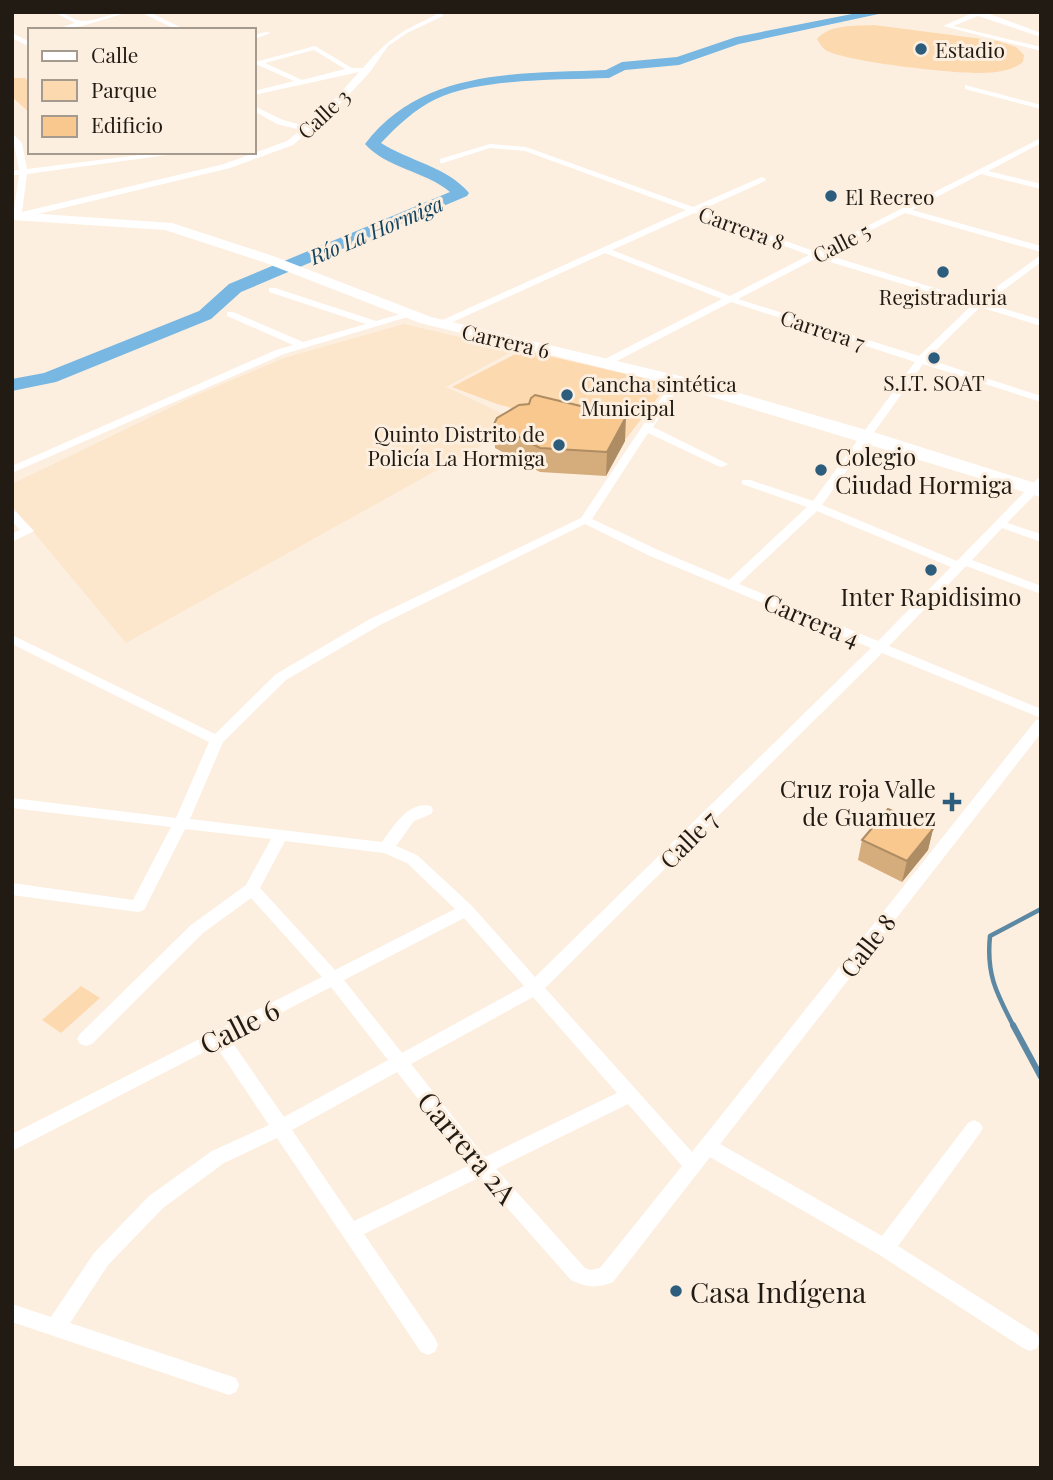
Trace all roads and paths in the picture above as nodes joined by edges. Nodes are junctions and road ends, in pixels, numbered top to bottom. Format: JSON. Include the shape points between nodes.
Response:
{"nodes":[{"id":1,"x":57,"y":12,"type":"edge"},
{"id":2,"x":126,"y":12,"type":"edge"},
{"id":3,"x":143,"y":12,"type":"edge"},
{"id":4,"x":437,"y":12,"type":"edge"},
{"id":5,"x":981,"y":13,"type":"edge"},
{"id":6,"x":81,"y":23,"type":"junction"},
{"id":7,"x":63,"y":28,"type":"edge"},
{"id":8,"x":90,"y":28,"type":"edge"},
{"id":9,"x":179,"y":28,"type":"edge"},
{"id":10,"x":268,"y":33,"type":"dead end"},
{"id":11,"x":1041,"y":35,"type":"edge"},
{"id":12,"x":256,"y":36,"type":"edge"},
{"id":13,"x":1041,"y":49,"type":"edge"},
{"id":14,"x":256,"y":62,"type":"edge"},
{"id":15,"x":256,"y":62,"type":"edge"},
{"id":16,"x":351,"y":70,"type":"junction"},
{"id":17,"x":367,"y":70,"type":"junction"},
{"id":18,"x":301,"y":82,"type":"junction"},
{"id":19,"x":968,"y":87,"type":"dead end"},
{"id":20,"x":256,"y":93,"type":"edge"},
{"id":21,"x":1041,"y":107,"type":"edge"},
{"id":22,"x":256,"y":109,"type":"edge"},
{"id":23,"x":307,"y":129,"type":"junction"},
{"id":24,"x":12,"y":135,"type":"edge"},
{"id":25,"x":1041,"y":140,"type":"edge"},
{"id":26,"x":26,"y":144,"type":"edge"},
{"id":27,"x":1023,"y":149,"type":"junction"},
{"id":28,"x":162,"y":154,"type":"edge"},
{"id":29,"x":249,"y":154,"type":"edge"},
{"id":30,"x":1041,"y":154,"type":"edge"},
{"id":31,"x":139,"y":156,"type":"edge"},
{"id":32,"x":256,"y":157,"type":"junction"},
{"id":33,"x":443,"y":161,"type":"dead end"},
{"id":34,"x":980,"y":171,"type":"junction"},
{"id":35,"x":23,"y":172,"type":"junction"},
{"id":36,"x":12,"y":173,"type":"edge"},
{"id":37,"x":762,"y":178,"type":"dead end"},
{"id":38,"x":150,"y":184,"type":"junction"},
{"id":39,"x":1041,"y":187,"type":"edge"},
{"id":40,"x":904,"y":210,"type":"junction"},
{"id":41,"x":694,"y":211,"type":"junction"},
{"id":42,"x":15,"y":216,"type":"edge"},
{"id":43,"x":1041,"y":248,"type":"edge"},
{"id":44,"x":607,"y":251,"type":"junction"},
{"id":45,"x":817,"y":254,"type":"junction"},
{"id":46,"x":1041,"y":258,"type":"edge"},
{"id":47,"x":303,"y":272,"type":"joint"},
{"id":48,"x":272,"y":290,"type":"dead end"},
{"id":49,"x":730,"y":299,"type":"junction"},
{"id":50,"x":977,"y":305,"type":"junction"},
{"id":51,"x":230,"y":314,"type":"dead end"},
{"id":52,"x":409,"y":315,"type":"junction"},
{"id":53,"x":1041,"y":323,"type":"edge"},
{"id":54,"x":376,"y":324,"type":"junction"},
{"id":55,"x":441,"y":324,"type":"junction"},
{"id":56,"x":301,"y":345,"type":"junction"},
{"id":57,"x":921,"y":360,"type":"junction"},
{"id":58,"x":605,"y":363,"type":"junction"},
{"id":59,"x":678,"y":381,"type":"junction"},
{"id":60,"x":1041,"y":399,"type":"edge"},
{"id":61,"x":646,"y":428,"type":"junction"},
{"id":62,"x":867,"y":436,"type":"junction"},
{"id":63,"x":722,"y":464,"type":"dead end"},
{"id":64,"x":12,"y":470,"type":"edge"},
{"id":65,"x":746,"y":482,"type":"dead end"},
{"id":66,"x":1038,"y":487,"type":"edge"},
{"id":67,"x":815,"y":506,"type":"junction"},
{"id":68,"x":12,"y":514,"type":"edge"},
{"id":69,"x":585,"y":520,"type":"junction"},
{"id":70,"x":1000,"y":524,"type":"junction"},
{"id":71,"x":12,"y":538,"type":"edge"},
{"id":72,"x":1041,"y":538,"type":"edge"},
{"id":73,"x":962,"y":564,"type":"junction"},
{"id":74,"x":731,"y":585,"type":"junction"},
{"id":75,"x":1041,"y":590,"type":"edge"},
{"id":76,"x":12,"y":639,"type":"edge"},
{"id":77,"x":880,"y":647,"type":"junction"},
{"id":78,"x":1041,"y":714,"type":"edge"},
{"id":79,"x":1041,"y":723,"type":"edge"},
{"id":80,"x":217,"y":740,"type":"junction"},
{"id":81,"x":12,"y":803,"type":"edge"},
{"id":82,"x":426,"y":810,"type":"dead end"},
{"id":83,"x":181,"y":823,"type":"junction"},
{"id":84,"x":281,"y":835,"type":"junction"},
{"id":85,"x":386,"y":848,"type":"junction"},
{"id":86,"x":252,"y":889,"type":"junction"},
{"id":87,"x":12,"y":890,"type":"edge"},
{"id":88,"x":466,"y":910,"type":"junction"},
{"id":89,"x":332,"y":978,"type":"junction"},
{"id":90,"x":535,"y":988,"type":"junction"},
{"id":91,"x":219,"y":1037,"type":"junction"},
{"id":92,"x":86,"y":1039,"type":"dead end"},
{"id":93,"x":398,"y":1063,"type":"junction"},
{"id":94,"x":630,"y":1095,"type":"junction"},
{"id":95,"x":282,"y":1127,"type":"junction"},
{"id":96,"x":974,"y":1128,"type":"dead end"},
{"id":97,"x":12,"y":1143,"type":"edge"},
{"id":98,"x":709,"y":1147,"type":"junction"},
{"id":99,"x":694,"y":1167,"type":"junction"},
{"id":100,"x":483,"y":1168,"type":"junction"},
{"id":101,"x":352,"y":1231,"type":"junction"},
{"id":102,"x":885,"y":1248,"type":"junction"},
{"id":103,"x":12,"y":1313,"type":"edge"},
{"id":104,"x":56,"y":1327,"type":"junction"},
{"id":105,"x":1030,"y":1341,"type":"dead end"},
{"id":106,"x":428,"y":1345,"type":"dead end"},
{"id":107,"x":229,"y":1385,"type":"dead end"}],
"edges":[{"from":1,"to":6,"type":"street"},
{"from":2,"to":6,"type":"street"},
{"from":3,"to":9,"type":"street"},
{"from":4,"to":17,"type":"street","name":"Calle 3","via":[[440,16],[434,21],[386,45]]},
{"from":5,"to":11,"type":"street"},
{"from":5,"to":13,"type":"street","via":[[946,26]]},
{"from":6,"to":7,"type":"street"},
{"from":6,"to":8,"type":"street"},
{"from":10,"to":12,"type":"street"},
{"from":14,"to":16,"type":"street","via":[[316,48]]},
{"from":15,"to":18,"type":"street"},
{"from":16,"to":17,"type":"street"},
{"from":16,"to":18,"type":"street"},
{"from":17,"to":23,"type":"street","name":"Calle 3"},
{"from":18,"to":20,"type":"street"},
{"from":19,"to":21,"type":"street"},
{"from":22,"to":23,"type":"street"},
{"from":23,"to":32,"type":"street","name":"Calle 3","via":[[290,144]]},
{"from":24,"to":26,"type":"street"},
{"from":25,"to":27,"type":"street","name":"Calle 5"},
{"from":26,"to":35,"type":"street"},
{"from":27,"to":30,"type":"street"},
{"from":27,"to":34,"type":"street","name":"Calle 5"},
{"from":28,"to":31,"type":"street"},
{"from":29,"to":32,"type":"street"},
{"from":31,"to":35,"type":"street"},
{"from":31,"to":38,"type":"street"},
{"from":32,"to":38,"type":"street","name":"Calle 3"},
{"from":33,"to":41,"type":"street","name":"Carrera 8","via":[[490,146],[526,149]]},
{"from":34,"to":39,"type":"street"},
{"from":34,"to":40,"type":"street","name":"Calle 5"},
{"from":35,"to":36,"type":"street"},
{"from":35,"to":42,"type":"street"},
{"from":37,"to":41,"type":"street"},
{"from":38,"to":42,"type":"street","name":"Calle 3"},
{"from":40,"to":43,"type":"street"},
{"from":40,"to":45,"type":"street","name":"Calle 5"},
{"from":41,"to":44,"type":"street"},
{"from":41,"to":45,"type":"street","name":"Carrera 8"},
{"from":42,"to":47,"type":"main road","name":"Carrera 6","via":[[167,226]]},
{"from":44,"to":49,"type":"street","name":"Carrera 7"},
{"from":44,"to":55,"type":"street"},
{"from":45,"to":49,"type":"street","name":"Calle 5"},
{"from":45,"to":50,"type":"street","name":"Carrera 8"},
{"from":46,"to":50,"type":"street"},
{"from":47,"to":52,"type":"main road","name":"Carrera 6"},
{"from":48,"to":54,"type":"street"},
{"from":49,"to":57,"type":"street","name":"Carrera 7"},
{"from":49,"to":58,"type":"street","name":"Calle 5"},
{"from":50,"to":53,"type":"street","name":"Carrera 8"},
{"from":50,"to":57,"type":"street"},
{"from":51,"to":56,"type":"street"},
{"from":52,"to":54,"type":"street"},
{"from":52,"to":55,"type":"main road","name":"Carrera 6"},
{"from":54,"to":56,"type":"street"},
{"from":55,"to":58,"type":"main road","name":"Carrera 6"},
{"from":56,"to":64,"type":"street"},
{"from":57,"to":60,"type":"street","name":"Carrera 7"},
{"from":57,"to":62,"type":"street"},
{"from":58,"to":59,"type":"main road","name":"Carrera 6"},
{"from":59,"to":61,"type":"street"},
{"from":59,"to":62,"type":"main road","name":"Carrera 6"},
{"from":61,"to":63,"type":"street"},
{"from":61,"to":69,"type":"street"},
{"from":62,"to":66,"type":"main road","name":"Carrera 6"},
{"from":62,"to":67,"type":"street"},
{"from":65,"to":67,"type":"street"},
{"from":66,"to":70,"type":"street","name":"Calle 7"},
{"from":67,"to":73,"type":"street"},
{"from":67,"to":74,"type":"street"},
{"from":68,"to":71,"type":"street","via":[[28,531]]},
{"from":69,"to":74,"type":"street","name":"Carrera 4"},
{"from":69,"to":80,"type":"street","via":[[375,622],[281,677]]},
{"from":70,"to":72,"type":"street"},
{"from":70,"to":73,"type":"street","name":"Calle 7"},
{"from":73,"to":75,"type":"street"},
{"from":73,"to":77,"type":"street","name":"Calle 7"},
{"from":74,"to":77,"type":"street","name":"Carrera 4"},
{"from":76,"to":80,"type":"street"},
{"from":77,"to":78,"type":"street","name":"Carrera 4"},
{"from":77,"to":90,"type":"street","name":"Calle 7"},
{"from":79,"to":98,"type":"street","name":"Calle 8"},
{"from":80,"to":83,"type":"street"},
{"from":81,"to":83,"type":"street"},
{"from":82,"to":85,"type":"street","via":[[409,817]]},
{"from":83,"to":84,"type":"street"},
{"from":83,"to":87,"type":"street","via":[[138,906]]},
{"from":84,"to":85,"type":"street"},
{"from":84,"to":86,"type":"street"},
{"from":85,"to":88,"type":"street","via":[[412,859]]},
{"from":86,"to":89,"type":"street","name":"Carrera 2A"},
{"from":86,"to":92,"type":"street","via":[[197,929]]},
{"from":88,"to":89,"type":"street","name":"Calle 6"},
{"from":88,"to":90,"type":"street"},
{"from":89,"to":91,"type":"street","name":"Calle 6"},
{"from":89,"to":93,"type":"street","name":"Carrera 2A"},
{"from":90,"to":93,"type":"street","name":"Calle 7"},
{"from":90,"to":94,"type":"street"},
{"from":91,"to":95,"type":"street"},
{"from":91,"to":97,"type":"street","name":"Calle 6"},
{"from":93,"to":95,"type":"street","name":"Calle 7"},
{"from":93,"to":100,"type":"street","name":"Carrera 2A"},
{"from":94,"to":99,"type":"street"},
{"from":94,"to":100,"type":"street"},
{"from":95,"to":101,"type":"street"},
{"from":95,"to":104,"type":"street","name":"Calle 7","via":[[218,1157],[156,1202],[101,1259]]},
{"from":96,"to":102,"type":"street"},
{"from":98,"to":99,"type":"street","name":"Calle 8"},
{"from":98,"to":102,"type":"street"},
{"from":99,"to":100,"type":"street","name":"Carrera 2A","via":[[606,1276],[591,1279],[578,1273]]},
{"from":100,"to":101,"type":"street"},
{"from":101,"to":106,"type":"street"},
{"from":102,"to":105,"type":"street"},
{"from":103,"to":104,"type":"street"},
{"from":104,"to":107,"type":"street"}]}
